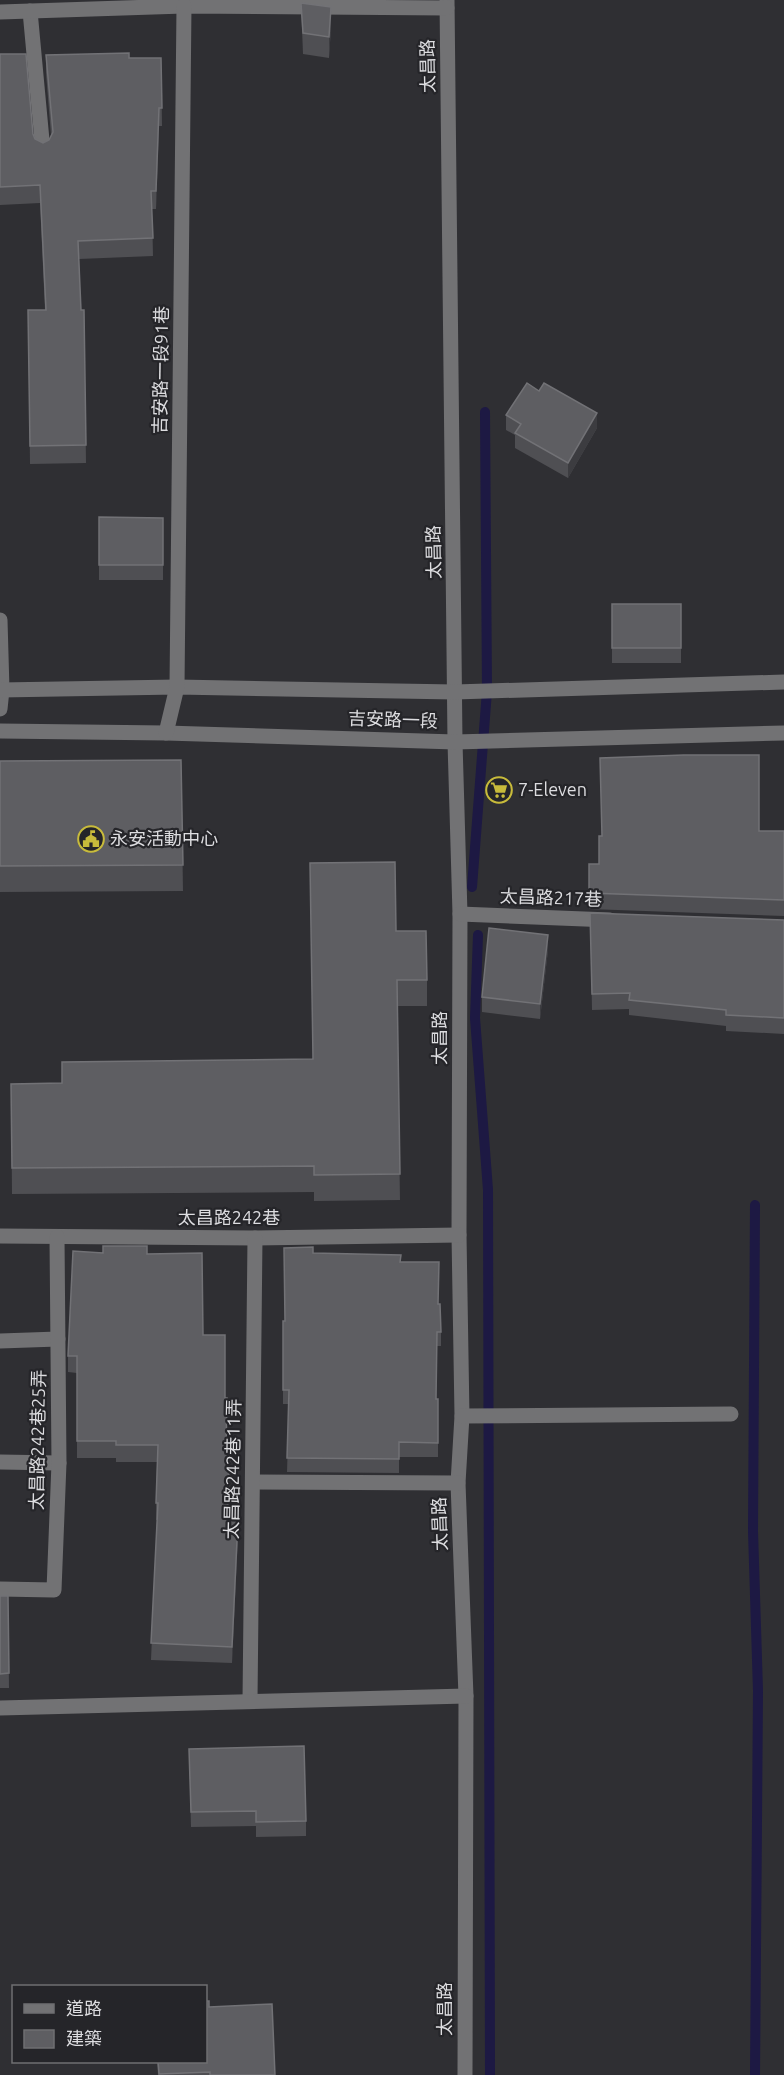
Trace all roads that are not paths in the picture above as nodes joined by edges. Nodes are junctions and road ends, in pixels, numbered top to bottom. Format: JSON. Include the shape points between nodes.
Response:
{"nodes":[{"id":1,"x":447,"y":4,"type":"edge"},
{"id":2,"x":184,"y":6,"type":"junction"},
{"id":3,"x":30,"y":11,"type":"junction"},
{"id":4,"x":0,"y":12,"type":"edge"},
{"id":5,"x":43,"y":151,"type":"edge"},
{"id":6,"x":0,"y":620,"type":"edge"},
{"id":7,"x":784,"y":682,"type":"edge"},
{"id":8,"x":177,"y":687,"type":"junction"},
{"id":9,"x":1,"y":690,"type":"edge"},
{"id":10,"x":455,"y":692,"type":"junction"},
{"id":11,"x":0,"y":709,"type":"edge"},
{"id":12,"x":0,"y":730,"type":"edge"},
{"id":13,"x":166,"y":733,"type":"junction"},
{"id":14,"x":784,"y":733,"type":"edge"},
{"id":15,"x":455,"y":742,"type":"junction"},
{"id":16,"x":460,"y":914,"type":"junction"},
{"id":17,"x":622,"y":920,"type":"edge"},
{"id":18,"x":459,"y":1235,"type":"junction"},
{"id":19,"x":0,"y":1236,"type":"edge"},
{"id":20,"x":57,"y":1237,"type":"junction"},
{"id":21,"x":255,"y":1238,"type":"junction"},
{"id":22,"x":58,"y":1339,"type":"junction"},
{"id":23,"x":0,"y":1341,"type":"edge"},
{"id":24,"x":731,"y":1414,"type":"dead end"},
{"id":25,"x":462,"y":1416,"type":"junction"},
{"id":26,"x":0,"y":1462,"type":"edge"},
{"id":27,"x":59,"y":1463,"type":"junction"},
{"id":28,"x":253,"y":1482,"type":"junction"},
{"id":29,"x":458,"y":1483,"type":"junction"},
{"id":30,"x":0,"y":1589,"type":"edge"},
{"id":31,"x":466,"y":1696,"type":"junction"},
{"id":32,"x":250,"y":1700,"type":"junction"},
{"id":33,"x":0,"y":1708,"type":"edge"},
{"id":34,"x":465,"y":2075,"type":"edge"}],
"edges":[{"from":1,"to":2,"type":"street"},
{"from":1,"to":10,"type":"street","name":"太昌路"},
{"from":2,"to":3,"type":"street"},
{"from":2,"to":8,"type":"street","name":"吉安路一段91巷"},
{"from":3,"to":4,"type":"street"},
{"from":3,"to":5,"type":"street"},
{"from":6,"to":9,"type":"street"},
{"from":7,"to":10,"type":"street","name":"吉安路一段"},
{"from":8,"to":9,"type":"street","name":"吉安路一段"},
{"from":8,"to":10,"type":"street","name":"吉安路一段"},
{"from":8,"to":13,"type":"street","name":"吉安路一段91巷"},
{"from":9,"to":11,"type":"street"},
{"from":10,"to":15,"type":"street","name":"太昌路"},
{"from":12,"to":13,"type":"street","name":"吉安路一段"},
{"from":13,"to":15,"type":"street","name":"吉安路一段"},
{"from":14,"to":15,"type":"street","name":"吉安路一段"},
{"from":15,"to":16,"type":"street","name":"太昌路"},
{"from":16,"to":17,"type":"street","name":"太昌路217巷"},
{"from":16,"to":18,"type":"street","name":"太昌路"},
{"from":18,"to":21,"type":"street","name":"太昌路242巷"},
{"from":18,"to":25,"type":"street","name":"太昌路"},
{"from":19,"to":20,"type":"street","name":"太昌路242巷"},
{"from":20,"to":21,"type":"street","name":"太昌路242巷"},
{"from":20,"to":22,"type":"street","name":"太昌路242巷25弄"},
{"from":21,"to":28,"type":"street","name":"太昌路242巷11弄"},
{"from":22,"to":23,"type":"street"},
{"from":22,"to":27,"type":"street","name":"太昌路242巷25弄"},
{"from":24,"to":25,"type":"street"},
{"from":25,"to":29,"type":"street","name":"太昌路"},
{"from":26,"to":27,"type":"street"},
{"from":27,"to":30,"type":"street","name":"太昌路242巷25弄","via":[[54,1590]]},
{"from":28,"to":29,"type":"street"},
{"from":28,"to":32,"type":"street","name":"太昌路242巷11弄"},
{"from":29,"to":31,"type":"street","name":"太昌路"},
{"from":31,"to":32,"type":"street"},
{"from":31,"to":34,"type":"street","name":"太昌路"},
{"from":32,"to":33,"type":"street"}]}
